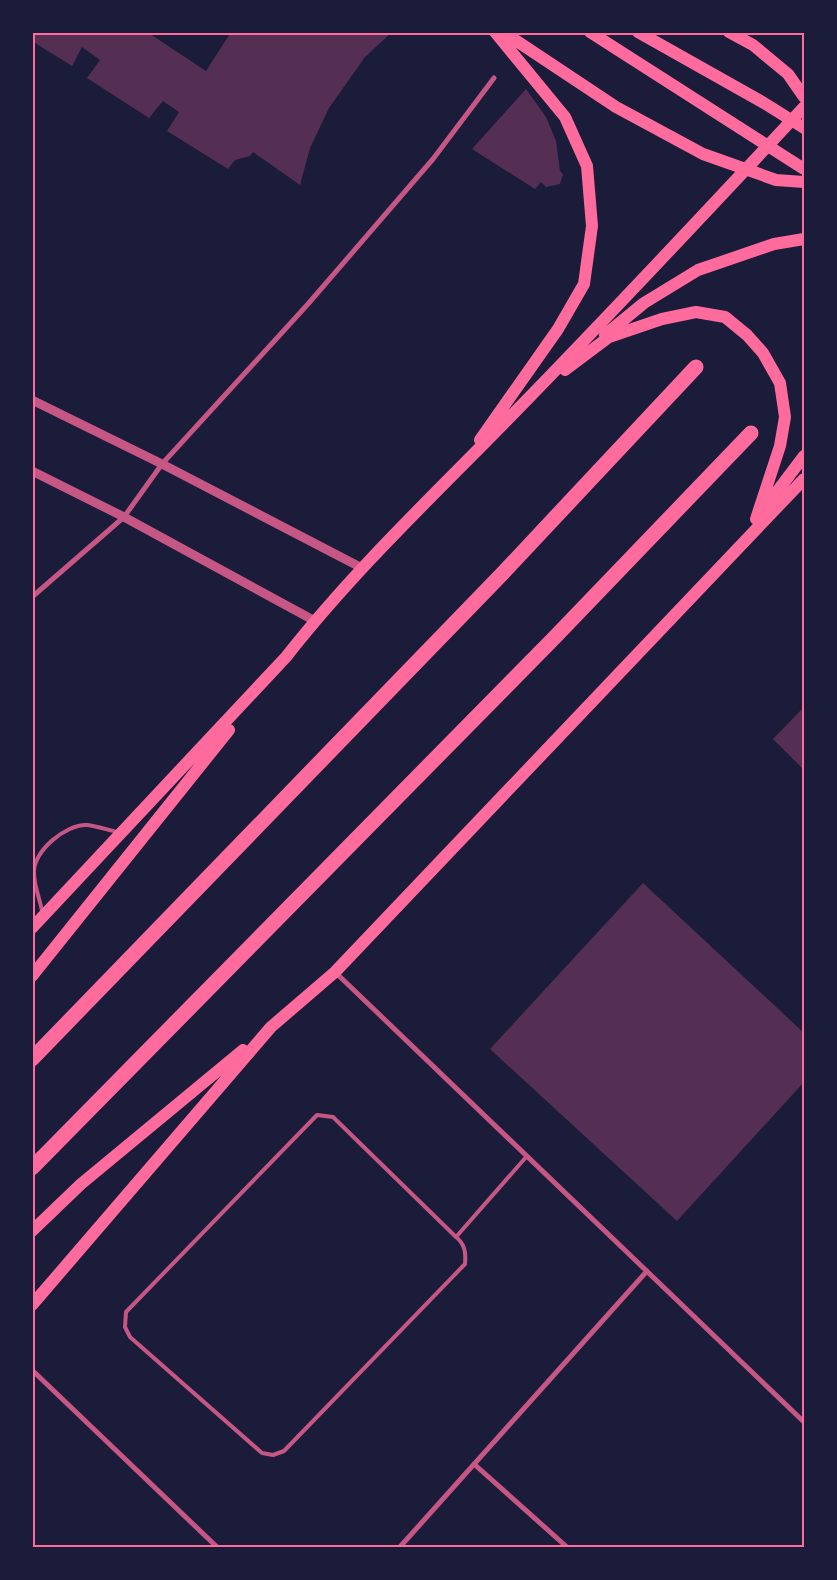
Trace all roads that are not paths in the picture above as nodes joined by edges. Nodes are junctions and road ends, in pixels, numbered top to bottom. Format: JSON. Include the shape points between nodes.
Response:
{"nodes":[{"id":1,"x":495,"y":32,"type":"edge"},
{"id":2,"x":503,"y":32,"type":"edge"},
{"id":3,"x":590,"y":32,"type":"edge"},
{"id":4,"x":638,"y":32,"type":"edge"},
{"id":5,"x":729,"y":32,"type":"edge"},
{"id":6,"x":494,"y":78,"type":"dead end"},
{"id":7,"x":804,"y":97,"type":"edge"},
{"id":8,"x":804,"y":108,"type":"edge"},
{"id":9,"x":804,"y":128,"type":"edge"},
{"id":10,"x":746,"y":170,"type":"junction"},
{"id":11,"x":804,"y":170,"type":"edge"},
{"id":12,"x":804,"y":182,"type":"edge"},
{"id":13,"x":804,"y":239,"type":"edge"},
{"id":14,"x":696,"y":367,"type":"dead end"},
{"id":15,"x":530,"y":397,"type":"junction"},
{"id":16,"x":32,"y":400,"type":"edge"},
{"id":17,"x":751,"y":433,"type":"dead end"},
{"id":18,"x":804,"y":456,"type":"edge"},
{"id":19,"x":162,"y":464,"type":"junction"},
{"id":20,"x":459,"y":470,"type":"junction"},
{"id":21,"x":32,"y":471,"type":"edge"},
{"id":22,"x":804,"y":481,"type":"edge"},
{"id":23,"x":124,"y":516,"type":"junction"},
{"id":24,"x":756,"y":519,"type":"junction"},
{"id":25,"x":362,"y":568,"type":"junction"},
{"id":26,"x":32,"y":597,"type":"edge"},
{"id":27,"x":315,"y":621,"type":"junction"},
{"id":28,"x":664,"y":626,"type":"junction"},
{"id":29,"x":286,"y":657,"type":"junction"},
{"id":30,"x":122,"y":833,"type":"junction"},
{"id":31,"x":43,"y":916,"type":"junction"},
{"id":32,"x":32,"y":928,"type":"edge"},
{"id":33,"x":335,"y":972,"type":"junction"},
{"id":34,"x":32,"y":976,"type":"edge"},
{"id":35,"x":271,"y":1027,"type":"junction"},
{"id":36,"x":32,"y":1059,"type":"edge"},
{"id":37,"x":527,"y":1156,"type":"junction"},
{"id":38,"x":32,"y":1168,"type":"edge"},
{"id":39,"x":32,"y":1231,"type":"edge"},
{"id":40,"x":456,"y":1237,"type":"junction"},
{"id":41,"x":647,"y":1271,"type":"junction"},
{"id":42,"x":32,"y":1305,"type":"edge"},
{"id":43,"x":32,"y":1370,"type":"edge"},
{"id":44,"x":804,"y":1422,"type":"edge"},
{"id":45,"x":474,"y":1464,"type":"junction"},
{"id":46,"x":218,"y":1548,"type":"edge"},
{"id":47,"x":398,"y":1548,"type":"edge"},
{"id":48,"x":568,"y":1548,"type":"edge"}],
"edges":[{"from":1,"to":20,"type":"main road","via":[[565,117],[587,166],[592,226],[584,284],[558,328]]},
{"from":2,"to":10,"type":"main road","via":[[616,107],[703,154]]},
{"from":3,"to":11,"type":"main road"},
{"from":4,"to":9,"type":"main road"},
{"from":5,"to":7,"type":"main road","via":[[753,45],[788,74]]},
{"from":6,"to":19,"type":"street","via":[[433,159],[308,304]]},
{"from":8,"to":10,"type":"main road"},
{"from":10,"to":12,"type":"main road","via":[[776,180]]},
{"from":10,"to":15,"type":"main road"},
{"from":13,"to":15,"type":"main road","via":[[774,244],[698,270],[644,303]]},
{"from":14,"to":36,"type":"highway","via":[[502,574]]},
{"from":15,"to":20,"type":"main road"},
{"from":15,"to":24,"type":"main road","via":[[609,337],[662,319],[696,312],[726,317],[762,353],[780,383],[786,417]]},
{"from":16,"to":19,"type":"street"},
{"from":17,"to":38,"type":"highway","via":[[555,637]]},
{"from":18,"to":24,"type":"main road"},
{"from":19,"to":23,"type":"street"},
{"from":19,"to":25,"type":"street"},
{"from":20,"to":25,"type":"main road"},
{"from":21,"to":23,"type":"street"},
{"from":22,"to":28,"type":"main road"},
{"from":23,"to":26,"type":"street"},
{"from":23,"to":27,"type":"street"},
{"from":24,"to":28,"type":"main road"},
{"from":25,"to":27,"type":"main road"},
{"from":27,"to":29,"type":"main road"},
{"from":28,"to":33,"type":"main road"},
{"from":29,"to":30,"type":"main road"},
{"from":29,"to":34,"type":"main road"},
{"from":30,"to":31,"type":"main road"},
{"from":30,"to":31,"type":"lane","via":[[86,825],[66,829],[48,845],[36,859],[34,873]]},
{"from":31,"to":32,"type":"main road"},
{"from":33,"to":35,"type":"main road"},
{"from":33,"to":37,"type":"street"},
{"from":35,"to":39,"type":"main road","via":[[81,1184]]},
{"from":35,"to":42,"type":"main road"},
{"from":37,"to":40,"type":"lane"},
{"from":37,"to":41,"type":"street"},
{"from":40,"to":40,"type":"lane","via":[[333,1117],[317,1114],[126,1312],[125,1327],[130,1337],[262,1453],[273,1455],[284,1451],[465,1264],[466,1254],[462,1242]]},
{"from":41,"to":44,"type":"street"},
{"from":41,"to":45,"type":"street"},
{"from":43,"to":46,"type":"street"},
{"from":45,"to":47,"type":"street"},
{"from":45,"to":48,"type":"street"}]}
